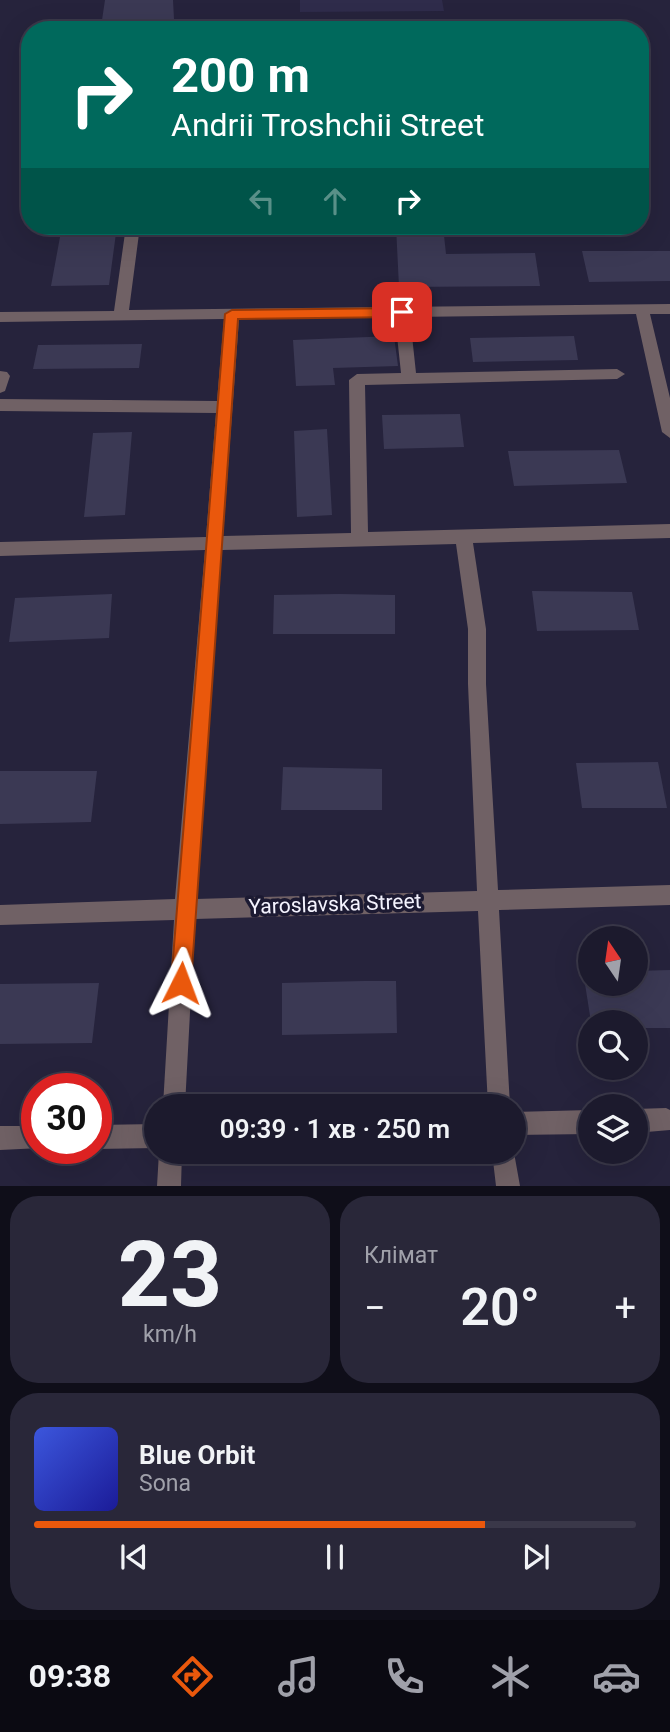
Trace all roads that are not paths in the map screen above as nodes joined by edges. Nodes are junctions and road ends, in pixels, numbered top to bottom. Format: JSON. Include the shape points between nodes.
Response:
{"nodes":[{"id":1,"x":132,"y":235,"type":"edge"},
{"id":2,"x":670,"y":309,"type":"edge"},
{"id":3,"x":642,"y":310,"type":"junction"},
{"id":4,"x":402,"y":312,"type":"junction"},
{"id":5,"x":232,"y":314,"type":"junction"},
{"id":6,"x":121,"y":316,"type":"junction"},
{"id":7,"x":0,"y":317,"type":"edge"},
{"id":8,"x":617,"y":374,"type":"dead end"},
{"id":9,"x":409,"y":379,"type":"junction"},
{"id":10,"x":0,"y":405,"type":"edge"},
{"id":11,"x":224,"y":407,"type":"junction"},
{"id":12,"x":670,"y":432,"type":"edge"},
{"id":13,"x":670,"y":531,"type":"edge"},
{"id":14,"x":464,"y":537,"type":"junction"},
{"id":15,"x":360,"y":540,"type":"junction"},
{"id":16,"x":214,"y":543,"type":"junction"},
{"id":17,"x":0,"y":549,"type":"edge"},
{"id":18,"x":670,"y":895,"type":"edge"},
{"id":19,"x":487,"y":899,"type":"junction"},
{"id":20,"x":185,"y":909,"type":"junction"},
{"id":21,"x":0,"y":915,"type":"edge"},
{"id":22,"x":175,"y":1094,"type":"edge"},
{"id":23,"x":498,"y":1094,"type":"edge"},
{"id":24,"x":666,"y":1120,"type":"dead end"},
{"id":25,"x":648,"y":1121,"type":"edge"},
{"id":26,"x":578,"y":1122,"type":"edge"},
{"id":27,"x":526,"y":1124,"type":"edge"},
{"id":28,"x":144,"y":1136,"type":"edge"},
{"id":29,"x":112,"y":1137,"type":"edge"},
{"id":30,"x":0,"y":1138,"type":"edge"},
{"id":31,"x":21,"y":1138,"type":"edge"},
{"id":32,"x":170,"y":1164,"type":"edge"},
{"id":33,"x":505,"y":1164,"type":"edge"},
{"id":34,"x":169,"y":1186,"type":"edge"},
{"id":35,"x":508,"y":1186,"type":"edge"}],
"edges":[{"from":1,"to":6,"type":"street"},
{"from":2,"to":3,"type":"street"},
{"from":3,"to":4,"type":"street"},
{"from":3,"to":12,"type":"street"},
{"from":4,"to":5,"type":"street"},
{"from":4,"to":9,"type":"street"},
{"from":5,"to":6,"type":"street"},
{"from":5,"to":11,"type":"street"},
{"from":6,"to":7,"type":"street"},
{"from":8,"to":9,"type":"street"},
{"from":9,"to":15,"type":"street","via":[[357,380]]},
{"from":10,"to":11,"type":"street"},
{"from":11,"to":16,"type":"street"},
{"from":13,"to":14,"type":"street"},
{"from":14,"to":15,"type":"street"},
{"from":14,"to":19,"type":"street","via":[[477,629]]},
{"from":15,"to":16,"type":"street"},
{"from":16,"to":17,"type":"street"},
{"from":16,"to":20,"type":"street"},
{"from":18,"to":19,"type":"street","name":"Yaroslavska Street"},
{"from":19,"to":20,"type":"street","name":"Yaroslavska Street"},
{"from":19,"to":23,"type":"street"},
{"from":20,"to":21,"type":"street","name":"Yaroslavska Street"},
{"from":20,"to":22,"type":"street"},
{"from":24,"to":25,"type":"street"},
{"from":26,"to":27,"type":"street"},
{"from":28,"to":29,"type":"street"},
{"from":30,"to":31,"type":"street"},
{"from":32,"to":34,"type":"street"},
{"from":33,"to":35,"type":"street"}]}
